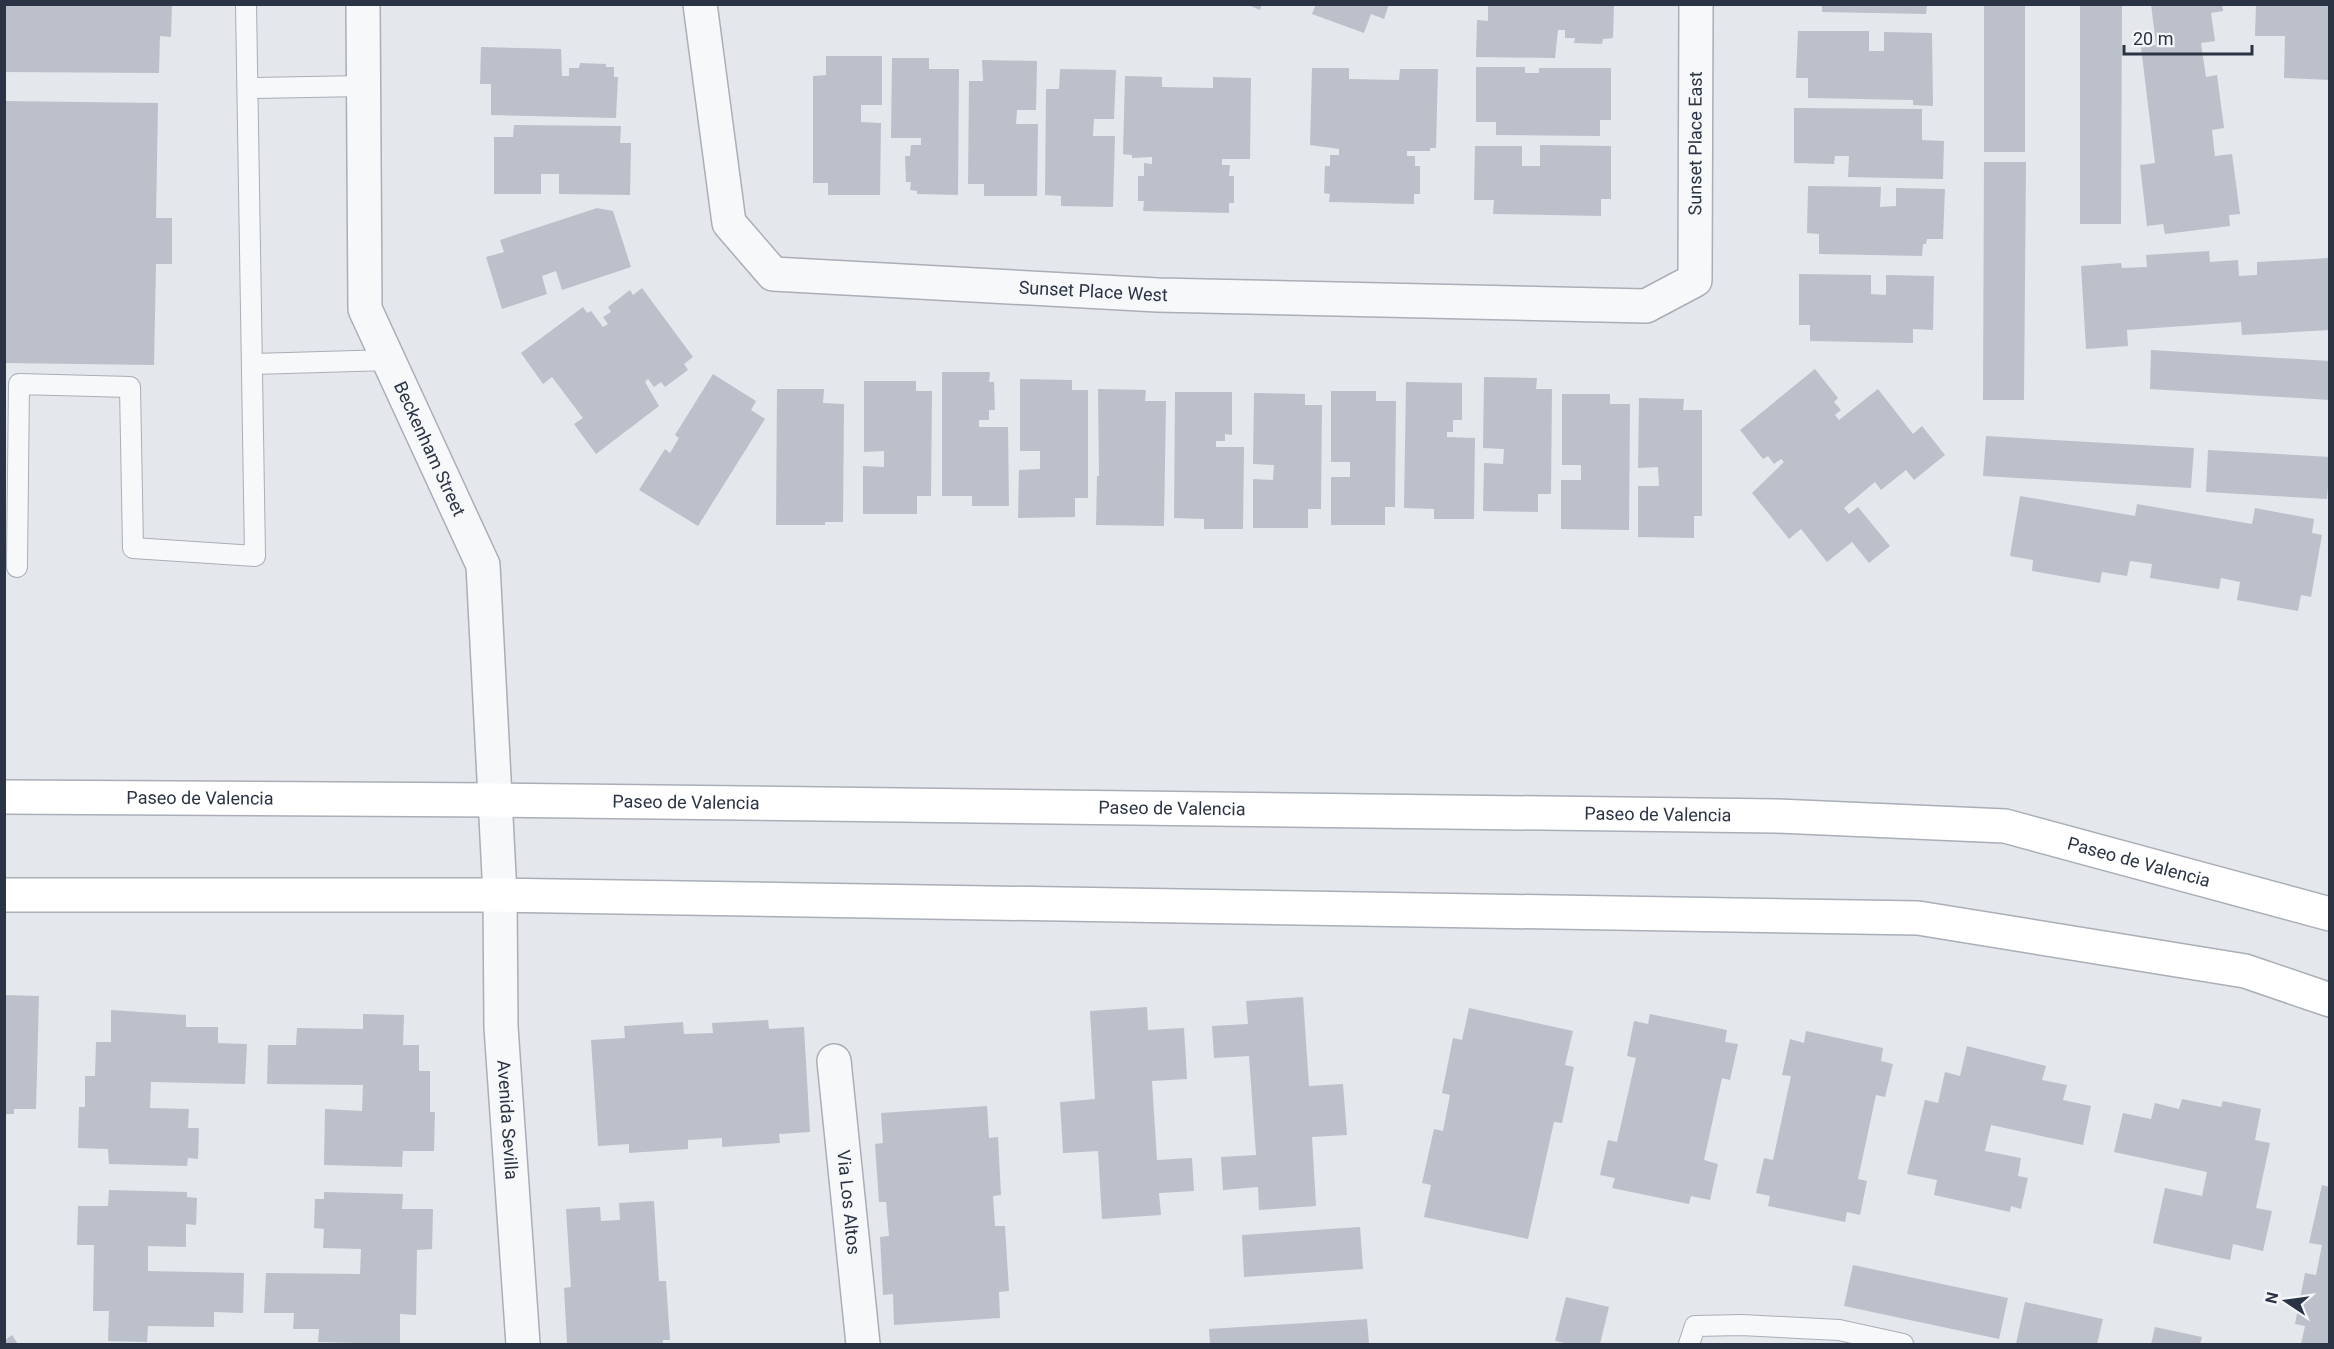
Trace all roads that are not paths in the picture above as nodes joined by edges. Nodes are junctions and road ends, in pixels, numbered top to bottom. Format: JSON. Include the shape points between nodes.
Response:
{"nodes":[{"id":1,"x":246,"y":4,"type":"edge"},
{"id":2,"x":363,"y":4,"type":"edge"},
{"id":3,"x":700,"y":4,"type":"edge"},
{"id":4,"x":1696,"y":4,"type":"edge"},
{"id":5,"x":363,"y":86,"type":"junction"},
{"id":6,"x":248,"y":88,"type":"junction"},
{"id":7,"x":1695,"y":280,"type":"joint"},
{"id":8,"x":389,"y":360,"type":"junction"},
{"id":9,"x":252,"y":364,"type":"junction"},
{"id":10,"x":17,"y":567,"type":"dead end"},
{"id":11,"x":4,"y":797,"type":"edge"},
{"id":12,"x":495,"y":800,"type":"junction"},
{"id":13,"x":4,"y":895,"type":"edge"},
{"id":14,"x":500,"y":895,"type":"junction"},
{"id":15,"x":2330,"y":914,"type":"edge"},
{"id":16,"x":2330,"y":1000,"type":"edge"},
{"id":17,"x":834,"y":1061,"type":"dead end"},
{"id":18,"x":523,"y":1344,"type":"edge"},
{"id":19,"x":863,"y":1344,"type":"edge"},
{"id":20,"x":1689,"y":1344,"type":"edge"},
{"id":21,"x":1903,"y":1344,"type":"edge"}],
"edges":[{"from":1,"to":6,"type":"lane"},
{"from":2,"to":5,"type":"street","name":"Beckenham Street"},
{"from":3,"to":7,"type":"street","name":"Sunset Place West","via":[[729,223],[773,274],[1158,295],[1646,306]]},
{"from":4,"to":7,"type":"street","name":"Sunset Place East"},
{"from":5,"to":6,"type":"lane"},
{"from":5,"to":8,"type":"street","name":"Beckenham Street","via":[[365,309]]},
{"from":6,"to":9,"type":"lane"},
{"from":8,"to":9,"type":"lane"},
{"from":8,"to":12,"type":"street","name":"Beckenham Street","via":[[483,565]]},
{"from":9,"to":10,"type":"lane","via":[[255,556],[133,548],[130,387],[19,384]]},
{"from":11,"to":12,"type":"main road","name":"Paseo de Valencia"},
{"from":12,"to":14,"type":"street","name":"Beckenham Street"},
{"from":12,"to":15,"type":"main road","name":"Paseo de Valencia","via":[[1764,816],[2005,826]]},
{"from":13,"to":14,"type":"main road"},
{"from":14,"to":16,"type":"main road","via":[[1918,918],[2245,971]]},
{"from":14,"to":18,"type":"street","name":"Avenida Sevilla","via":[[501,1027]]},
{"from":17,"to":19,"type":"street","name":"Via Los Altos"},
{"from":20,"to":21,"type":"lane","via":[[1695,1326],[1741,1325],[1839,1330]]}]}
